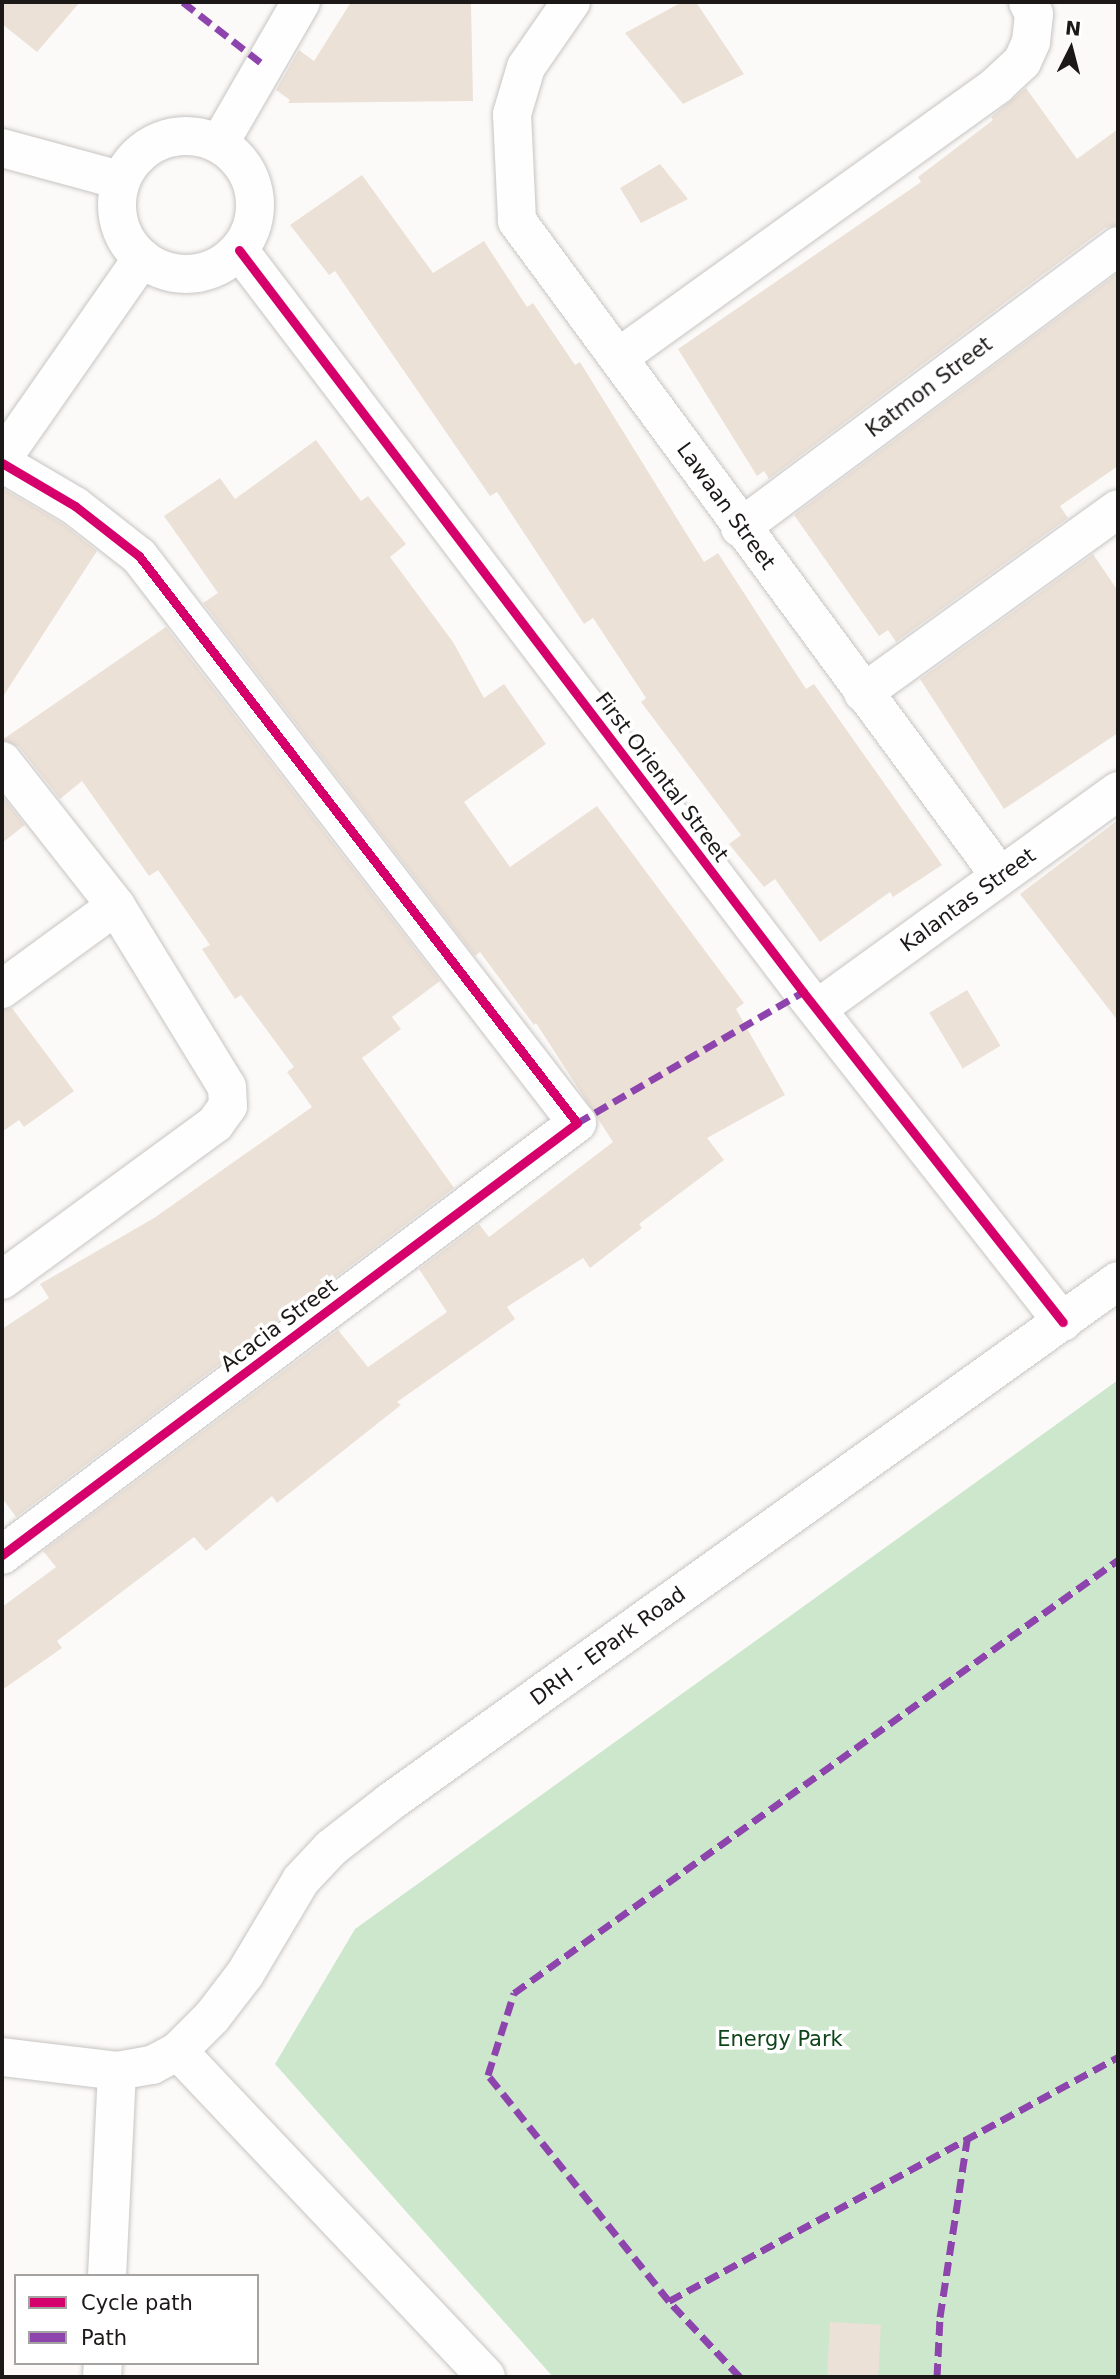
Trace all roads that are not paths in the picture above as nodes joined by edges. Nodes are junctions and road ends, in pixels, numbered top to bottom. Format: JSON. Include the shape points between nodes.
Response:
{"nodes":[{"id":1,"x":301,"y":2,"type":"edge"},
{"id":2,"x":570,"y":2,"type":"edge"},
{"id":3,"x":1028,"y":2,"type":"edge"},
{"id":4,"x":219,"y":144,"type":"junction"},
{"id":5,"x":2,"y":148,"type":"edge"},
{"id":6,"x":120,"y":180,"type":"junction"},
{"id":7,"x":1118,"y":246,"type":"edge"},
{"id":8,"x":239,"y":250,"type":"junction"},
{"id":9,"x":142,"y":258,"type":"junction"},
{"id":10,"x":620,"y":357,"type":"junction"},
{"id":11,"x":2,"y":461,"type":"edge"},
{"id":12,"x":1118,"y":509,"type":"edge"},
{"id":13,"x":740,"y":528,"type":"junction"},
{"id":14,"x":863,"y":694,"type":"junction"},
{"id":15,"x":2,"y":761,"type":"edge"},
{"id":16,"x":1118,"y":791,"type":"edge"},
{"id":17,"x":1000,"y":876,"type":"junction"},
{"id":18,"x":116,"y":906,"type":"junction"},
{"id":19,"x":2,"y":989,"type":"edge"},
{"id":20,"x":817,"y":1009,"type":"junction"},
{"id":21,"x":2,"y":1280,"type":"edge"},
{"id":22,"x":1118,"y":1281,"type":"edge"},
{"id":23,"x":1063,"y":1322,"type":"junction"},
{"id":24,"x":2,"y":1556,"type":"edge"},
{"id":25,"x":2,"y":2057,"type":"edge"},
{"id":26,"x":149,"y":2062,"type":"junction"},
{"id":27,"x":107,"y":2274,"type":"edge"},
{"id":28,"x":486,"y":2377,"type":"edge"}],
"edges":[{"from":1,"to":4,"type":"street"},
{"from":2,"to":10,"type":"street","name":"Lawaan Street","via":[[526,67],[512,114],[517,221]]},
{"from":3,"to":10,"type":"street","via":[[1034,14],[1031,42],[1022,62],[998,85]]},
{"from":4,"to":6,"type":"street","via":[[185,136],[150,145]]},
{"from":4,"to":8,"type":"street","via":[[238,159],[251,180],[256,204],[252,229]]},
{"from":5,"to":6,"type":"street"},
{"from":6,"to":9,"type":"street","via":[[119,223]]},
{"from":7,"to":13,"type":"street","name":"Katmon Street"},
{"from":8,"to":9,"type":"street","via":[[218,267],[192,274],[165,271]]},
{"from":8,"to":20,"type":"street","name":"First Oriental Street"},
{"from":9,"to":11,"type":"street"},
{"from":10,"to":13,"type":"street","name":"Lawaan Street"},
{"from":11,"to":24,"type":"street","name":"Acacia Street","via":[[75,506],[139,556],[578,1123]]},
{"from":12,"to":14,"type":"street"},
{"from":13,"to":14,"type":"street","name":"Lawaan Street"},
{"from":14,"to":17,"type":"street","name":"Lawaan Street"},
{"from":15,"to":18,"type":"street"},
{"from":16,"to":17,"type":"street","name":"Kalantas Street"},
{"from":17,"to":20,"type":"street","name":"Kalantas Street"},
{"from":18,"to":19,"type":"street"},
{"from":18,"to":21,"type":"street","via":[[228,1087],[228,1106],[215,1125]]},
{"from":20,"to":23,"type":"street","name":"First Oriental Street"},
{"from":22,"to":23,"type":"street","name":"DRH - EPark Road"},
{"from":23,"to":26,"type":"street","name":"DRH - EPark Road","via":[[331,1848],[279,1911],[236,1985]]},
{"from":25,"to":26,"type":"street"},
{"from":26,"to":27,"type":"street"},
{"from":26,"to":28,"type":"street"}]}
